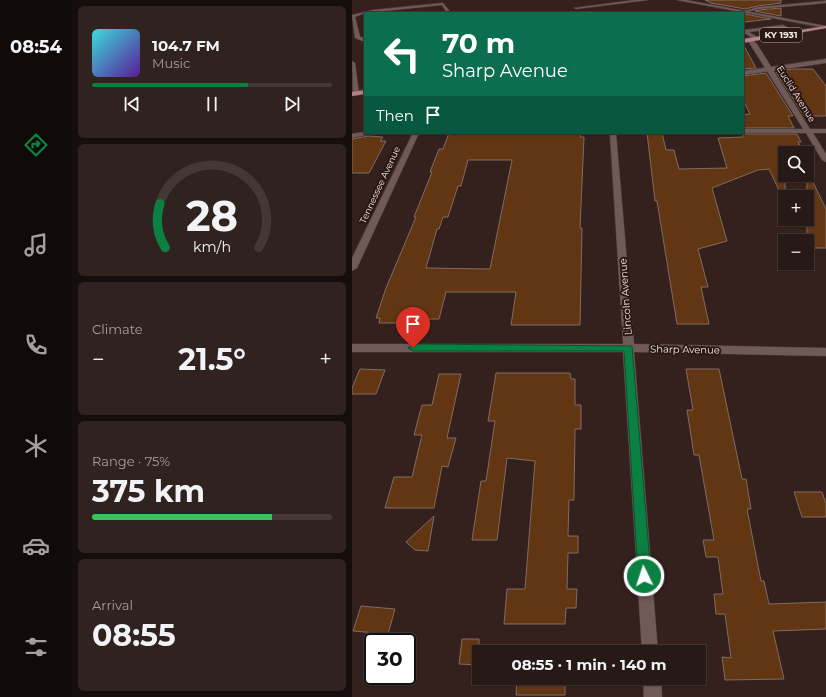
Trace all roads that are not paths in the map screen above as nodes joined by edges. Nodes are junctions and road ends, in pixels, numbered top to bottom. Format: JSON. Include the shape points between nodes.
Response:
{"nodes":[{"id":1,"x":646,"y":0,"type":"edge"},
{"id":2,"x":679,"y":0,"type":"edge"},
{"id":3,"x":779,"y":0,"type":"edge"},
{"id":4,"x":821,"y":0,"type":"edge"},
{"id":5,"x":792,"y":5,"type":"junction"},
{"id":6,"x":576,"y":8,"type":"dead end"},
{"id":7,"x":369,"y":12,"type":"edge"},
{"id":8,"x":448,"y":12,"type":"edge"},
{"id":9,"x":744,"y":12,"type":"junction"},
{"id":10,"x":364,"y":13,"type":"edge"},
{"id":11,"x":353,"y":16,"type":"edge"},
{"id":12,"x":762,"y":22,"type":"dead end"},
{"id":13,"x":773,"y":27,"type":"junction"},
{"id":14,"x":826,"y":27,"type":"edge"},
{"id":15,"x":796,"y":32,"type":"junction"},
{"id":16,"x":757,"y":39,"type":"junction"},
{"id":17,"x":364,"y":40,"type":"edge"},
{"id":18,"x":746,"y":41,"type":"edge"},
{"id":19,"x":826,"y":61,"type":"edge"},
{"id":20,"x":352,"y":63,"type":"edge"},
{"id":21,"x":770,"y":69,"type":"junction"},
{"id":22,"x":744,"y":73,"type":"edge"},
{"id":23,"x":364,"y":92,"type":"edge"},
{"id":24,"x":354,"y":94,"type":"edge"},
{"id":25,"x":744,"y":131,"type":"edge"},
{"id":26,"x":808,"y":131,"type":"junction"},
{"id":27,"x":826,"y":131,"type":"edge"},
{"id":28,"x":366,"y":134,"type":"edge"},
{"id":29,"x":416,"y":134,"type":"edge"},
{"id":30,"x":614,"y":134,"type":"edge"},
{"id":31,"x":352,"y":136,"type":"edge"},
{"id":32,"x":826,"y":160,"type":"edge"},
{"id":33,"x":352,"y":268,"type":"edge"},
{"id":34,"x":352,"y":348,"type":"edge"},
{"id":35,"x":628,"y":348,"type":"junction"},
{"id":36,"x":826,"y":352,"type":"edge"},
{"id":37,"x":649,"y":645,"type":"edge"},
{"id":38,"x":652,"y":685,"type":"edge"},
{"id":39,"x":653,"y":697,"type":"edge"}],
"edges":[{"from":1,"to":6,"type":"street"},
{"from":2,"to":9,"type":"street"},
{"from":3,"to":5,"type":"street"},
{"from":4,"to":5,"type":"street","via":[[826,2]]},
{"from":5,"to":9,"type":"street"},
{"from":7,"to":8,"type":"street","via":[[443,4]]},
{"from":9,"to":14,"type":"street"},
{"from":10,"to":11,"type":"street"},
{"from":11,"to":17,"type":"street","via":[[358,38]]},
{"from":12,"to":13,"type":"street"},
{"from":13,"to":15,"type":"street","via":[[783,26]]},
{"from":13,"to":16,"type":"street","via":[[744,31]]},
{"from":14,"to":15,"type":"main road","number":"KY 1931"},
{"from":15,"to":16,"type":"main road","number":"KY 1931"},
{"from":16,"to":18,"type":"main road","number":"KY 1931"},
{"from":18,"to":21,"type":"street","name":"Euclid Avenue","via":[[755,45]]},
{"from":19,"to":21,"type":"street"},
{"from":20,"to":24,"type":"street"},
{"from":21,"to":22,"type":"street"},
{"from":21,"to":26,"type":"street","name":"Euclid Avenue"},
{"from":23,"to":24,"type":"main road"},
{"from":25,"to":26,"type":"street"},
{"from":26,"to":27,"type":"street"},
{"from":26,"to":32,"type":"street","name":"Euclid Avenue"},
{"from":28,"to":31,"type":"street"},
{"from":29,"to":33,"type":"street","name":"Tennessee Avenue"},
{"from":30,"to":35,"type":"street","name":"Lincoln Avenue"},
{"from":34,"to":35,"type":"street","name":"Sharp Avenue"},
{"from":35,"to":36,"type":"street","name":"Sharp Avenue"},
{"from":35,"to":37,"type":"street","name":"Lincoln Avenue"},
{"from":38,"to":39,"type":"street"}]}
